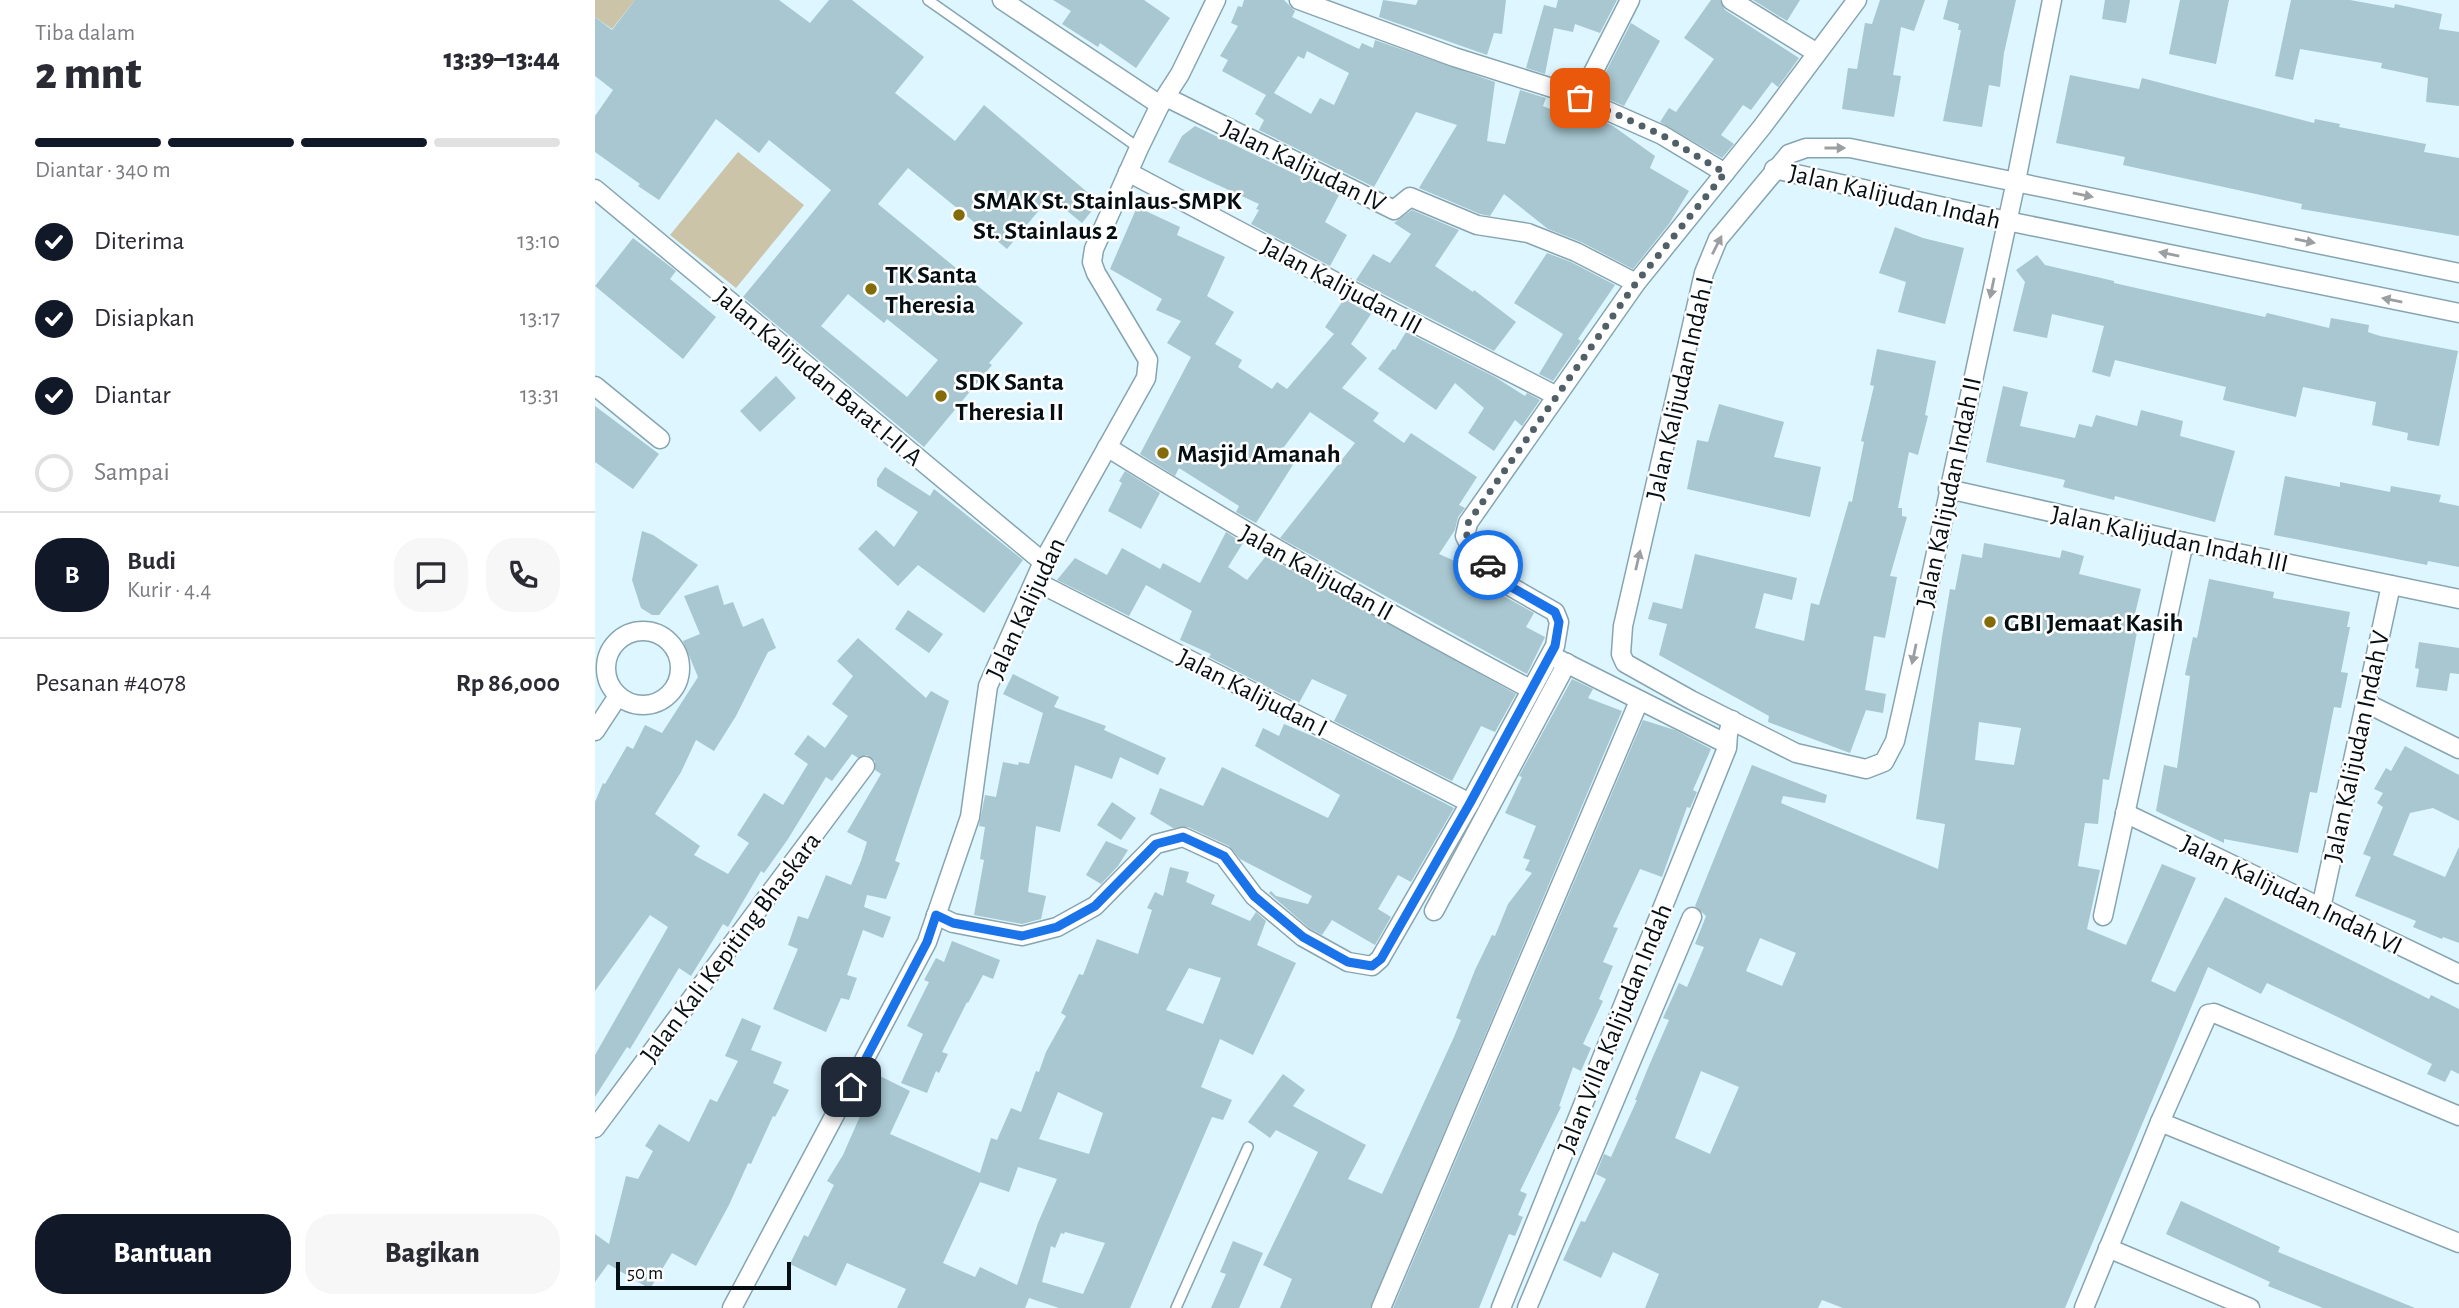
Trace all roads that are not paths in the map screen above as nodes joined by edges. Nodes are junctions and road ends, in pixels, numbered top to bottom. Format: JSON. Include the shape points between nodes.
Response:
{"nodes":[{"id":1,"x":928,"y":0,"type":"edge"},
{"id":2,"x":1003,"y":0,"type":"edge"},
{"id":3,"x":1216,"y":0,"type":"edge"},
{"id":4,"x":1299,"y":0,"type":"edge"},
{"id":5,"x":1630,"y":0,"type":"edge"},
{"id":6,"x":1731,"y":0,"type":"edge"},
{"id":7,"x":1857,"y":0,"type":"edge"},
{"id":8,"x":2052,"y":0,"type":"edge"},
{"id":9,"x":1817,"y":53,"type":"junction"},
{"id":10,"x":1580,"y":98,"type":"junction"},
{"id":11,"x":1155,"y":99,"type":"junction"},
{"id":12,"x":1139,"y":148,"type":"junction"},
{"id":13,"x":1774,"y":169,"type":"junction"},
{"id":14,"x":1128,"y":172,"type":"junction"},
{"id":15,"x":1725,"y":173,"type":"junction"},
{"id":16,"x":2016,"y":181,"type":"junction"},
{"id":17,"x":595,"y":189,"type":"edge"},
{"id":18,"x":2007,"y":221,"type":"junction"},
{"id":19,"x":2459,"y":273,"type":"edge"},
{"id":20,"x":1636,"y":283,"type":"junction"},
{"id":21,"x":2459,"y":313,"type":"edge"},
{"id":22,"x":595,"y":386,"type":"edge"},
{"id":23,"x":1557,"y":396,"type":"junction"},
{"id":24,"x":660,"y":439,"type":"dead end"},
{"id":25,"x":1107,"y":447,"type":"junction"},
{"id":26,"x":1948,"y":489,"type":"junction"},
{"id":27,"x":2184,"y":542,"type":"junction"},
{"id":28,"x":1043,"y":562,"type":"junction"},
{"id":29,"x":1035,"y":581,"type":"junction"},
{"id":30,"x":2392,"y":585,"type":"junction"},
{"id":31,"x":2459,"y":599,"type":"edge"},
{"id":32,"x":1550,"y":655,"type":"junction"},
{"id":33,"x":1567,"y":663,"type":"junction"},
{"id":34,"x":1530,"y":689,"type":"junction"},
{"id":35,"x":618,"y":696,"type":"junction"},
{"id":36,"x":1639,"y":701,"type":"junction"},
{"id":37,"x":2366,"y":703,"type":"junction"},
{"id":38,"x":1739,"y":724,"type":"junction"},
{"id":39,"x":595,"y":732,"type":"edge"},
{"id":40,"x":1727,"y":746,"type":"junction"},
{"id":41,"x":2459,"y":749,"type":"edge"},
{"id":42,"x":865,"y":766,"type":"dead end"},
{"id":43,"x":1470,"y":803,"type":"junction"},
{"id":44,"x":2125,"y":813,"type":"junction"},
{"id":45,"x":2321,"y":908,"type":"junction"},
{"id":46,"x":1434,"y":911,"type":"dead end"},
{"id":47,"x":936,"y":915,"type":"junction"},
{"id":48,"x":2103,"y":916,"type":"dead end"},
{"id":49,"x":1692,"y":917,"type":"dead end"},
{"id":50,"x":2459,"y":974,"type":"edge"},
{"id":51,"x":2459,"y":1116,"type":"edge"},
{"id":52,"x":2160,"y":1122,"type":"junction"},
{"id":53,"x":595,"y":1128,"type":"edge"},
{"id":54,"x":1248,"y":1147,"type":"dead end"},
{"id":55,"x":2459,"y":1243,"type":"edge"},
{"id":56,"x":2108,"y":1248,"type":"junction"},
{"id":57,"x":2225,"y":1303,"type":"edge"},
{"id":58,"x":732,"y":1308,"type":"edge"},
{"id":59,"x":1176,"y":1308,"type":"edge"},
{"id":60,"x":1381,"y":1308,"type":"edge"},
{"id":61,"x":1501,"y":1308,"type":"edge"},
{"id":62,"x":1527,"y":1308,"type":"edge"},
{"id":63,"x":2084,"y":1308,"type":"edge"},
{"id":64,"x":2250,"y":1308,"type":"edge"}],
"edges":[{"from":1,"to":12,"type":"lane"},
{"from":2,"to":11,"type":"street"},
{"from":3,"to":11,"type":"street","name":"Jalan Kalijudan","via":[[1181,74]]},
{"from":4,"to":10,"type":"street"},
{"from":5,"to":10,"type":"street"},
{"from":6,"to":9,"type":"street"},
{"from":7,"to":9,"type":"street"},
{"from":8,"to":16,"type":"street","name":"Jalan Kalijudan Indah II"},
{"from":9,"to":15,"type":"street"},
{"from":10,"to":15,"type":"street","via":[[1662,135]]},
{"from":11,"to":12,"type":"street","name":"Jalan Kalijudan"},
{"from":11,"to":20,"type":"street","name":"Jalan Kalijudan IV","via":[[1394,210],[1409,197],[1477,225],[1528,233]]},
{"from":12,"to":14,"type":"street","name":"Jalan Kalijudan"},
{"from":13,"to":16,"type":"street","name":"Jalan Kalijudan Indah","one_way":true,"via":[[1789,154],[1806,148],[1850,148]]},
{"from":13,"to":18,"type":"street","name":"Jalan Kalijudan Indah"},
{"from":38,"to":13,"type":"street","name":"Jalan Kalijudan Indah I","one_way":true,"via":[[1625,663],[1621,654],[1623,626],[1704,273],[1718,239]]},
{"from":14,"to":23,"type":"street","name":"Jalan Kalijudan III"},
{"from":14,"to":25,"type":"street","name":"Jalan Kalijudan","via":[[1092,262],[1149,368]]},
{"from":15,"to":20,"type":"street"},
{"from":16,"to":18,"type":"street","name":"Jalan Kalijudan Indah II"},
{"from":16,"to":19,"type":"street","name":"Jalan Kalijudan Indah","one_way":true},
{"from":17,"to":28,"type":"street","name":"Jalan Kalijudan Barat I-II A"},
{"from":21,"to":18,"type":"street","name":"Jalan Kalijudan Indah","one_way":true},
{"from":18,"to":26,"type":"street","name":"Jalan Kalijudan Indah II","one_way":true},
{"from":20,"to":23,"type":"street"},
{"from":22,"to":24,"type":"street"},
{"from":23,"to":32,"type":"street","via":[[1468,523],[1465,536],[1506,584],[1555,612],[1559,632]]},
{"from":25,"to":28,"type":"street","name":"Jalan Kalijudan"},
{"from":25,"to":34,"type":"street","name":"Jalan Kalijudan II","via":[[1287,556]]},
{"from":26,"to":27,"type":"street","name":"Jalan Kalijudan Indah III"},
{"from":26,"to":38,"type":"street","name":"Jalan Kalijudan Indah II","one_way":true,"via":[[1895,741],[1884,762],[1866,769],[1796,752]]},
{"from":27,"to":30,"type":"street","name":"Jalan Kalijudan Indah III"},
{"from":27,"to":44,"type":"street"},
{"from":28,"to":29,"type":"street","name":"Jalan Kalijudan"},
{"from":29,"to":43,"type":"street","name":"Jalan Kalijudan I"},
{"from":29,"to":47,"type":"street","name":"Jalan Kalijudan","via":[[988,686],[970,817]]},
{"from":30,"to":31,"type":"street","name":"Jalan Kalijudan Indah III"},
{"from":30,"to":37,"type":"street","name":"Jalan Kalijudan Indah V"},
{"from":32,"to":33,"type":"street"},
{"from":32,"to":34,"type":"street"},
{"from":33,"to":36,"type":"street"},
{"from":33,"to":46,"type":"street"},
{"from":34,"to":43,"type":"street"},
{"from":35,"to":35,"type":"street","via":[[606,676],[607,664],[609,653],[624,635],[647,630],[669,639],[681,660],[678,683],[663,700],[640,705]]},
{"from":35,"to":39,"type":"street"},
{"from":36,"to":40,"type":"street"},
{"from":36,"to":60,"type":"street"},
{"from":37,"to":41,"type":"street"},
{"from":37,"to":45,"type":"street","name":"Jalan Kalijudan Indah V"},
{"from":38,"to":40,"type":"street","via":[[1739,742]]},
{"from":40,"to":61,"type":"street","name":"Jalan Villa Kalijudan Indah"},
{"from":42,"to":53,"type":"street","name":"Jalan Kali Kepiting Bhaskara"},
{"from":43,"to":47,"type":"street","via":[[1381,959],[1372,966],[1348,962],[1303,937],[1254,896],[1224,856],[1183,837],[1156,844],[1095,906],[1057,927],[1022,936],[953,923]]},
{"from":44,"to":45,"type":"street","name":"Jalan Kalijudan Indah VI"},
{"from":44,"to":48,"type":"street"},
{"from":45,"to":50,"type":"street","name":"Jalan Kalijudan Indah VI"},
{"from":47,"to":58,"type":"street","name":"Jalan Kalijudan","via":[[927,942]]},
{"from":49,"to":62,"type":"street","name":"Jalan Villa Kalijudan Indah"},
{"from":51,"to":52,"type":"street","via":[[2211,1013]]},
{"from":52,"to":55,"type":"street"},
{"from":52,"to":56,"type":"street"},
{"from":54,"to":59,"type":"lane"},
{"from":56,"to":57,"type":"street"},
{"from":56,"to":63,"type":"street"},
{"from":57,"to":64,"type":"street"}]}
